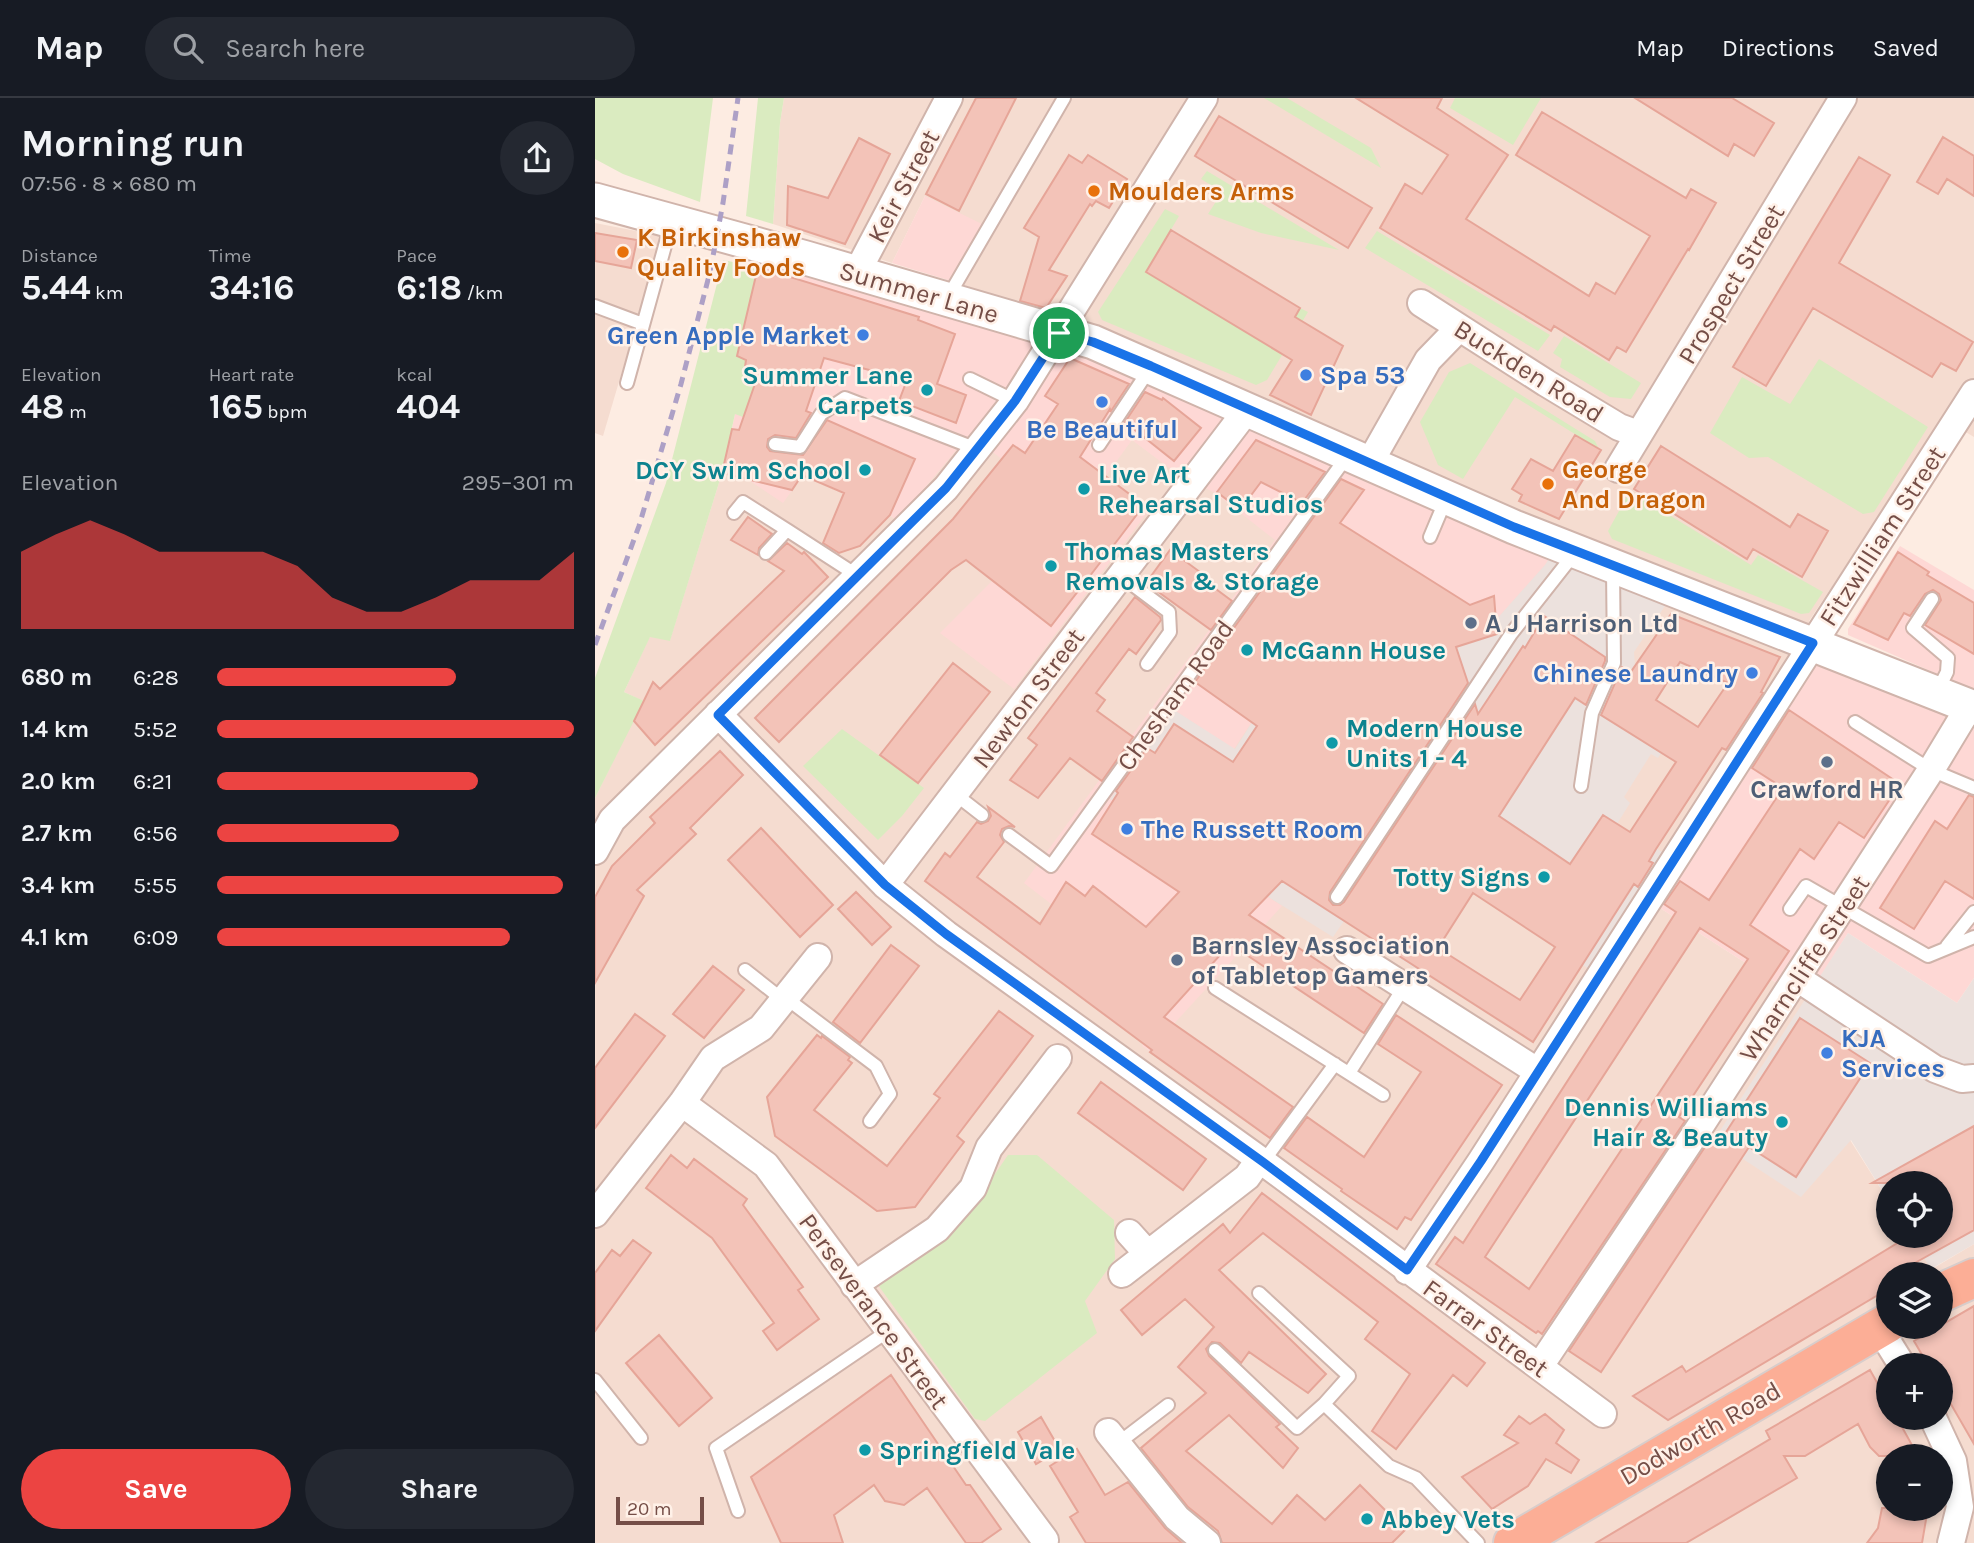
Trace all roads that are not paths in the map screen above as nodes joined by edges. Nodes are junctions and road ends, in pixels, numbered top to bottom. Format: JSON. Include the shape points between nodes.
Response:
{"nodes":[{"id":1,"x":950,"y":98,"type":"edge"},
{"id":2,"x":1064,"y":98,"type":"edge"},
{"id":3,"x":1204,"y":98,"type":"edge"},
{"id":4,"x":1834,"y":101,"type":"edge"},
{"id":5,"x":595,"y":200,"type":"edge"},
{"id":6,"x":672,"y":220,"type":"junction"},
{"id":7,"x":859,"y":274,"type":"junction"},
{"id":8,"x":947,"y":300,"type":"junction"},
{"id":9,"x":1421,"y":303,"type":"dead end"},
{"id":10,"x":595,"y":306,"type":"edge"},
{"id":11,"x":643,"y":324,"type":"junction"},
{"id":12,"x":1459,"y":328,"type":"junction"},
{"id":13,"x":1059,"y":333,"type":"junction"},
{"id":14,"x":1151,"y":366,"type":"junction"},
{"id":15,"x":970,"y":379,"type":"dead end"},
{"id":16,"x":627,"y":383,"type":"dead end"},
{"id":17,"x":1974,"y":393,"type":"edge"},
{"id":18,"x":1015,"y":401,"type":"junction"},
{"id":19,"x":1247,"y":410,"type":"junction"},
{"id":20,"x":1638,"y":434,"type":"junction"},
{"id":21,"x":775,"y":444,"type":"dead end"},
{"id":22,"x":1098,"y":445,"type":"dead end"},
{"id":23,"x":978,"y":449,"type":"junction"},
{"id":24,"x":1358,"y":459,"type":"junction"},
{"id":25,"x":1618,"y":469,"type":"dead end"},
{"id":26,"x":1446,"y":498,"type":"junction"},
{"id":27,"x":734,"y":513,"type":"dead end"},
{"id":28,"x":787,"y":530,"type":"junction"},
{"id":29,"x":1430,"y":537,"type":"dead end"},
{"id":30,"x":1576,"y":551,"type":"junction"},
{"id":31,"x":766,"y":552,"type":"dead end"},
{"id":32,"x":1613,"y":566,"type":"junction"},
{"id":33,"x":858,"y":576,"type":"junction"},
{"id":34,"x":1121,"y":576,"type":"junction"},
{"id":35,"x":1932,"y":598,"type":"dead end"},
{"id":36,"x":1813,"y":643,"type":"junction"},
{"id":37,"x":1147,"y":664,"type":"dead end"},
{"id":38,"x":1937,"y":692,"type":"junction"},
{"id":39,"x":1972,"y":707,"type":"edge"},
{"id":40,"x":718,"y":715,"type":"junction"},
{"id":41,"x":1855,"y":722,"type":"dead end"},
{"id":42,"x":1931,"y":770,"type":"junction"},
{"id":43,"x":1581,"y":786,"type":"dead end"},
{"id":44,"x":1974,"y":788,"type":"edge"},
{"id":45,"x":955,"y":794,"type":"junction"},
{"id":46,"x":982,"y":814,"type":"dead end"},
{"id":47,"x":1009,"y":835,"type":"dead end"},
{"id":48,"x":595,"y":851,"type":"edge"},
{"id":49,"x":885,"y":885,"type":"junction"},
{"id":50,"x":1336,"y":897,"type":"dead end"},
{"id":51,"x":1843,"y":907,"type":"junction"},
{"id":52,"x":1790,"y":909,"type":"dead end"},
{"id":53,"x":1974,"y":912,"type":"edge"},
{"id":54,"x":1974,"y":937,"type":"edge"},
{"id":55,"x":1944,"y":949,"type":"junction"},
{"id":56,"x":1347,"y":950,"type":"dead end"},
{"id":57,"x":818,"y":957,"type":"dead end"},
{"id":58,"x":745,"y":970,"type":"dead end"},
{"id":59,"x":1797,"y":978,"type":"junction"},
{"id":60,"x":1404,"y":986,"type":"junction"},
{"id":61,"x":1216,"y":988,"type":"dead end"},
{"id":62,"x":784,"y":999,"type":"junction"},
{"id":63,"x":1058,"y":1058,"type":"dead end"},
{"id":64,"x":1335,"y":1064,"type":"junction"},
{"id":65,"x":1537,"y":1071,"type":"junction"},
{"id":66,"x":1349,"y":1073,"type":"junction"},
{"id":67,"x":1974,"y":1078,"type":"edge"},
{"id":68,"x":1383,"y":1095,"type":"dead end"},
{"id":69,"x":682,"y":1103,"type":"junction"},
{"id":70,"x":870,"y":1121,"type":"dead end"},
{"id":71,"x":1261,"y":1161,"type":"junction"},
{"id":72,"x":595,"y":1214,"type":"edge"},
{"id":73,"x":1129,"y":1233,"type":"dead end"},
{"id":74,"x":1147,"y":1253,"type":"junction"},
{"id":75,"x":1407,"y":1270,"type":"junction"},
{"id":76,"x":1122,"y":1274,"type":"dead end"},
{"id":77,"x":854,"y":1285,"type":"junction"},
{"id":78,"x":1259,"y":1293,"type":"dead end"},
{"id":79,"x":1876,"y":1330,"type":"edge"},
{"id":80,"x":888,"y":1331,"type":"junction"},
{"id":81,"x":1215,"y":1350,"type":"dead end"},
{"id":82,"x":1540,"y":1366,"type":"junction"},
{"id":83,"x":595,"y":1380,"type":"edge"},
{"id":84,"x":1324,"y":1404,"type":"junction"},
{"id":85,"x":1168,"y":1405,"type":"dead end"},
{"id":86,"x":1603,"y":1414,"type":"dead end"},
{"id":87,"x":1943,"y":1430,"type":"edge"},
{"id":88,"x":642,"y":1438,"type":"dead end"},
{"id":89,"x":1112,"y":1438,"type":"joint"},
{"id":90,"x":1964,"y":1454,"type":"edge"},
{"id":91,"x":738,"y":1511,"type":"dead end"},
{"id":92,"x":1044,"y":1542,"type":"edge"},
{"id":93,"x":1206,"y":1543,"type":"edge"},
{"id":94,"x":1478,"y":1543,"type":"edge"},
{"id":95,"x":1513,"y":1543,"type":"edge"},
{"id":96,"x":1951,"y":1543,"type":"edge"}],
"edges":[{"from":1,"to":7,"type":"street","name":"Keir Street"},
{"from":2,"to":8,"type":"lane"},
{"from":3,"to":13,"type":"street"},
{"from":4,"to":20,"type":"street","name":"Prospect Street"},
{"from":5,"to":6,"type":"street","name":"Summer Lane"},
{"from":6,"to":7,"type":"street","name":"Summer Lane"},
{"from":6,"to":11,"type":"lane"},
{"from":7,"to":8,"type":"street","name":"Summer Lane"},
{"from":8,"to":13,"type":"street","name":"Summer Lane"},
{"from":9,"to":12,"type":"street","name":"Buckden Road"},
{"from":10,"to":11,"type":"lane"},
{"from":11,"to":16,"type":"lane"},
{"from":12,"to":20,"type":"street","name":"Buckden Road","via":[[1619,427]]},
{"from":12,"to":24,"type":"street","via":[[1429,360]]},
{"from":13,"to":14,"type":"street","name":"Summer Lane"},
{"from":13,"to":18,"type":"street"},
{"from":14,"to":19,"type":"street","name":"Summer Lane"},
{"from":14,"to":22,"type":"lane"},
{"from":15,"to":18,"type":"lane"},
{"from":17,"to":36,"type":"street","name":"Fitzwilliam Street"},
{"from":18,"to":23,"type":"street"},
{"from":19,"to":24,"type":"street","name":"Summer Lane"},
{"from":19,"to":34,"type":"street","name":"Newton Street"},
{"from":20,"to":25,"type":"street","name":"Prospect Street"},
{"from":21,"to":23,"type":"lane","via":[[800,447],[821,414],[845,398]]},
{"from":23,"to":33,"type":"street","via":[[946,488]]},
{"from":24,"to":26,"type":"street","name":"Summer Lane"},
{"from":24,"to":47,"type":"lane","name":"Chesham Road","via":[[1051,866]]},
{"from":26,"to":29,"type":"lane"},
{"from":26,"to":30,"type":"street","name":"Summer Lane"},
{"from":27,"to":28,"type":"lane","via":[[743,502]]},
{"from":28,"to":31,"type":"lane"},
{"from":28,"to":33,"type":"lane"},
{"from":30,"to":32,"type":"street","name":"Summer Lane"},
{"from":30,"to":50,"type":"lane","via":[[1511,634]]},
{"from":32,"to":36,"type":"street","name":"Summer Lane"},
{"from":32,"to":43,"type":"lane","via":[[1614,663],[1592,713]]},
{"from":33,"to":40,"type":"street"},
{"from":34,"to":37,"type":"lane","via":[[1169,612],[1170,632]]},
{"from":34,"to":45,"type":"street","name":"Newton Street"},
{"from":35,"to":38,"type":"lane","via":[[1913,628],[1948,658]]},
{"from":36,"to":38,"type":"street","name":"Summer Lane"},
{"from":36,"to":65,"type":"street","name":"Fitzwilliam Street"},
{"from":38,"to":39,"type":"street","name":"Summer Lane"},
{"from":39,"to":42,"type":"street","name":"Wharncliffe Street"},
{"from":40,"to":48,"type":"street","via":[[612,820]]},
{"from":40,"to":49,"type":"street","name":"Farrar Street"},
{"from":41,"to":42,"type":"lane"},
{"from":42,"to":44,"type":"lane"},
{"from":42,"to":51,"type":"street","name":"Wharncliffe Street"},
{"from":45,"to":46,"type":"lane"},
{"from":45,"to":49,"type":"street","name":"Newton Street"},
{"from":49,"to":71,"type":"street","name":"Farrar Street"},
{"from":51,"to":52,"type":"lane","via":[[1806,886]]},
{"from":51,"to":55,"type":"lane","via":[[1928,956]]},
{"from":51,"to":59,"type":"street","name":"Wharncliffe Street"},
{"from":53,"to":55,"type":"lane"},
{"from":54,"to":55,"type":"lane"},
{"from":56,"to":60,"type":"street"},
{"from":57,"to":62,"type":"street"},
{"from":58,"to":62,"type":"lane"},
{"from":59,"to":67,"type":"street","via":[[1935,1069],[1962,1079]]},
{"from":59,"to":82,"type":"street","name":"Wharncliffe Street"},
{"from":60,"to":65,"type":"street"},
{"from":60,"to":66,"type":"lane"},
{"from":61,"to":64,"type":"lane"},
{"from":62,"to":69,"type":"street","via":[[761,1028],[713,1058]]},
{"from":62,"to":70,"type":"lane","via":[[876,1066],[890,1094]]},
{"from":63,"to":77,"type":"street","via":[[989,1148],[973,1188],[937,1229]]},
{"from":64,"to":66,"type":"lane"},
{"from":64,"to":71,"type":"lane"},
{"from":65,"to":75,"type":"street","name":"Fitzwilliam Street"},
{"from":66,"to":68,"type":"lane"},
{"from":69,"to":72,"type":"street"},
{"from":69,"to":77,"type":"street","name":"Perseverance Street","via":[[767,1165]]},
{"from":71,"to":74,"type":"street","via":[[1247,1177]]},
{"from":71,"to":75,"type":"street","name":"Farrar Street"},
{"from":73,"to":74,"type":"street"},
{"from":74,"to":76,"type":"street"},
{"from":75,"to":82,"type":"street","name":"Farrar Street"},
{"from":77,"to":80,"type":"street","name":"Perseverance Street"},
{"from":78,"to":84,"type":"lane","via":[[1349,1376]]},
{"from":79,"to":95,"type":"highway","name":"Dodworth Road"},
{"from":80,"to":91,"type":"lane","via":[[716,1448]]},
{"from":80,"to":92,"type":"street","name":"Perseverance Street"},
{"from":81,"to":84,"type":"lane","via":[[1297,1428]]},
{"from":82,"to":86,"type":"street","name":"Farrar Street"},
{"from":83,"to":88,"type":"lane"},
{"from":84,"to":94,"type":"lane","via":[[1389,1466],[1416,1478]]},
{"from":85,"to":89,"type":"lane"},
{"from":87,"to":90,"type":"street"},
{"from":89,"to":93,"type":"street","via":[[1177,1518]]},
{"from":90,"to":96,"type":"street","via":[[1960,1507]]}]}
